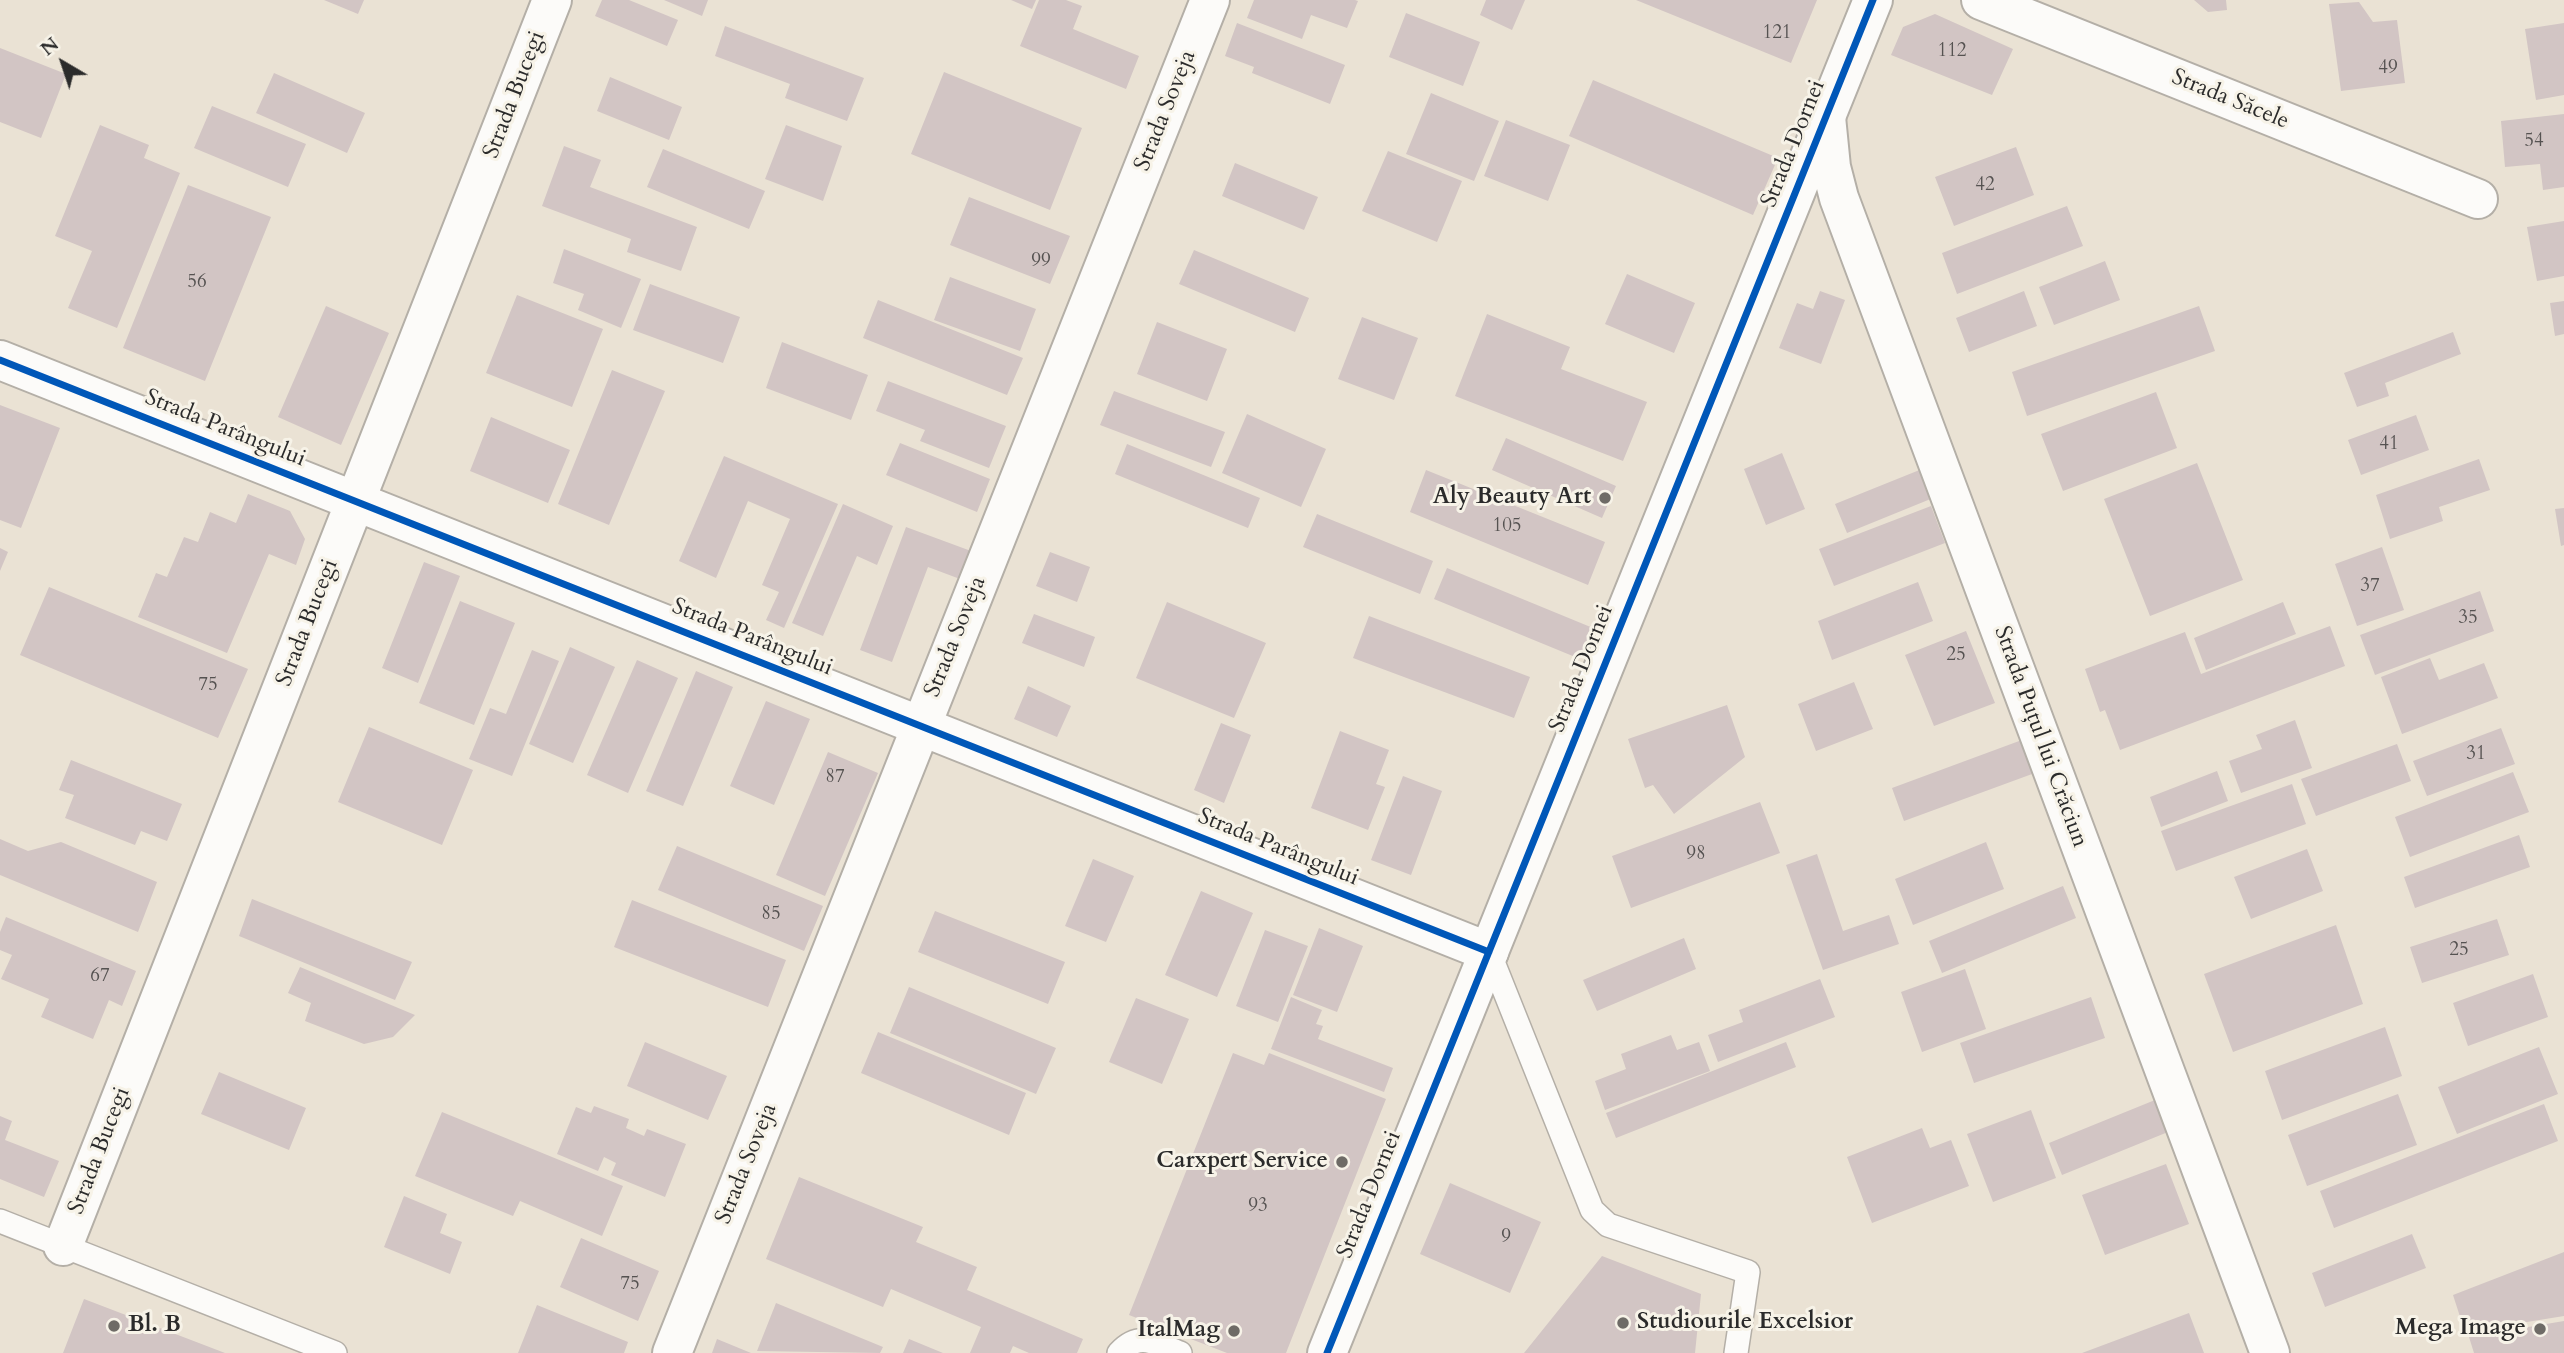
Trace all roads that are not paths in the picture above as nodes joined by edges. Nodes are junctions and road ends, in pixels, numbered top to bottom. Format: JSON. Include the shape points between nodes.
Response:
{"nodes":[{"id":1,"x":552,"y":0,"type":"edge"},
{"id":2,"x":1210,"y":0,"type":"edge"},
{"id":3,"x":1873,"y":0,"type":"edge"},
{"id":4,"x":1981,"y":0,"type":"edge"},
{"id":5,"x":1826,"y":117,"type":"junction"},
{"id":6,"x":2478,"y":200,"type":"dead end"},
{"id":7,"x":0,"y":360,"type":"edge"},
{"id":8,"x":356,"y":501,"type":"junction"},
{"id":9,"x":921,"y":726,"type":"junction"},
{"id":10,"x":1489,"y":952,"type":"junction"},
{"id":11,"x":0,"y":1221,"type":"edge"},
{"id":12,"x":63,"y":1246,"type":"junction"},
{"id":13,"x":335,"y":1353,"type":"edge"},
{"id":14,"x":672,"y":1353,"type":"edge"},
{"id":15,"x":1119,"y":1353,"type":"edge"},
{"id":16,"x":1180,"y":1353,"type":"edge"},
{"id":17,"x":1327,"y":1353,"type":"edge"},
{"id":18,"x":1736,"y":1353,"type":"edge"},
{"id":19,"x":2270,"y":1353,"type":"edge"}],
"edges":[{"from":1,"to":8,"type":"street","name":"Strada Bucegi"},
{"from":2,"to":9,"type":"street","name":"Strada Soveja"},
{"from":3,"to":5,"type":"street","name":"Strada Dornei"},
{"from":4,"to":6,"type":"street","name":"Strada Săcele"},
{"from":5,"to":10,"type":"street","name":"Strada Dornei"},
{"from":5,"to":19,"type":"street","name":"Strada Puțul lui Crăciun","via":[[1839,198]]},
{"from":7,"to":8,"type":"street","name":"Strada Parângului"},
{"from":8,"to":9,"type":"street","name":"Strada Parângului"},
{"from":8,"to":12,"type":"street","name":"Strada Bucegi"},
{"from":9,"to":10,"type":"street","name":"Strada Parângului"},
{"from":9,"to":14,"type":"street","name":"Strada Soveja"},
{"from":10,"to":17,"type":"street","name":"Strada Dornei"},
{"from":10,"to":18,"type":"lane","via":[[1598,1218],[1608,1226],[1748,1272]]},
{"from":11,"to":12,"type":"lane"},
{"from":12,"to":13,"type":"lane"},
{"from":15,"to":16,"type":"lane","via":[[1145,1339]]}]}
